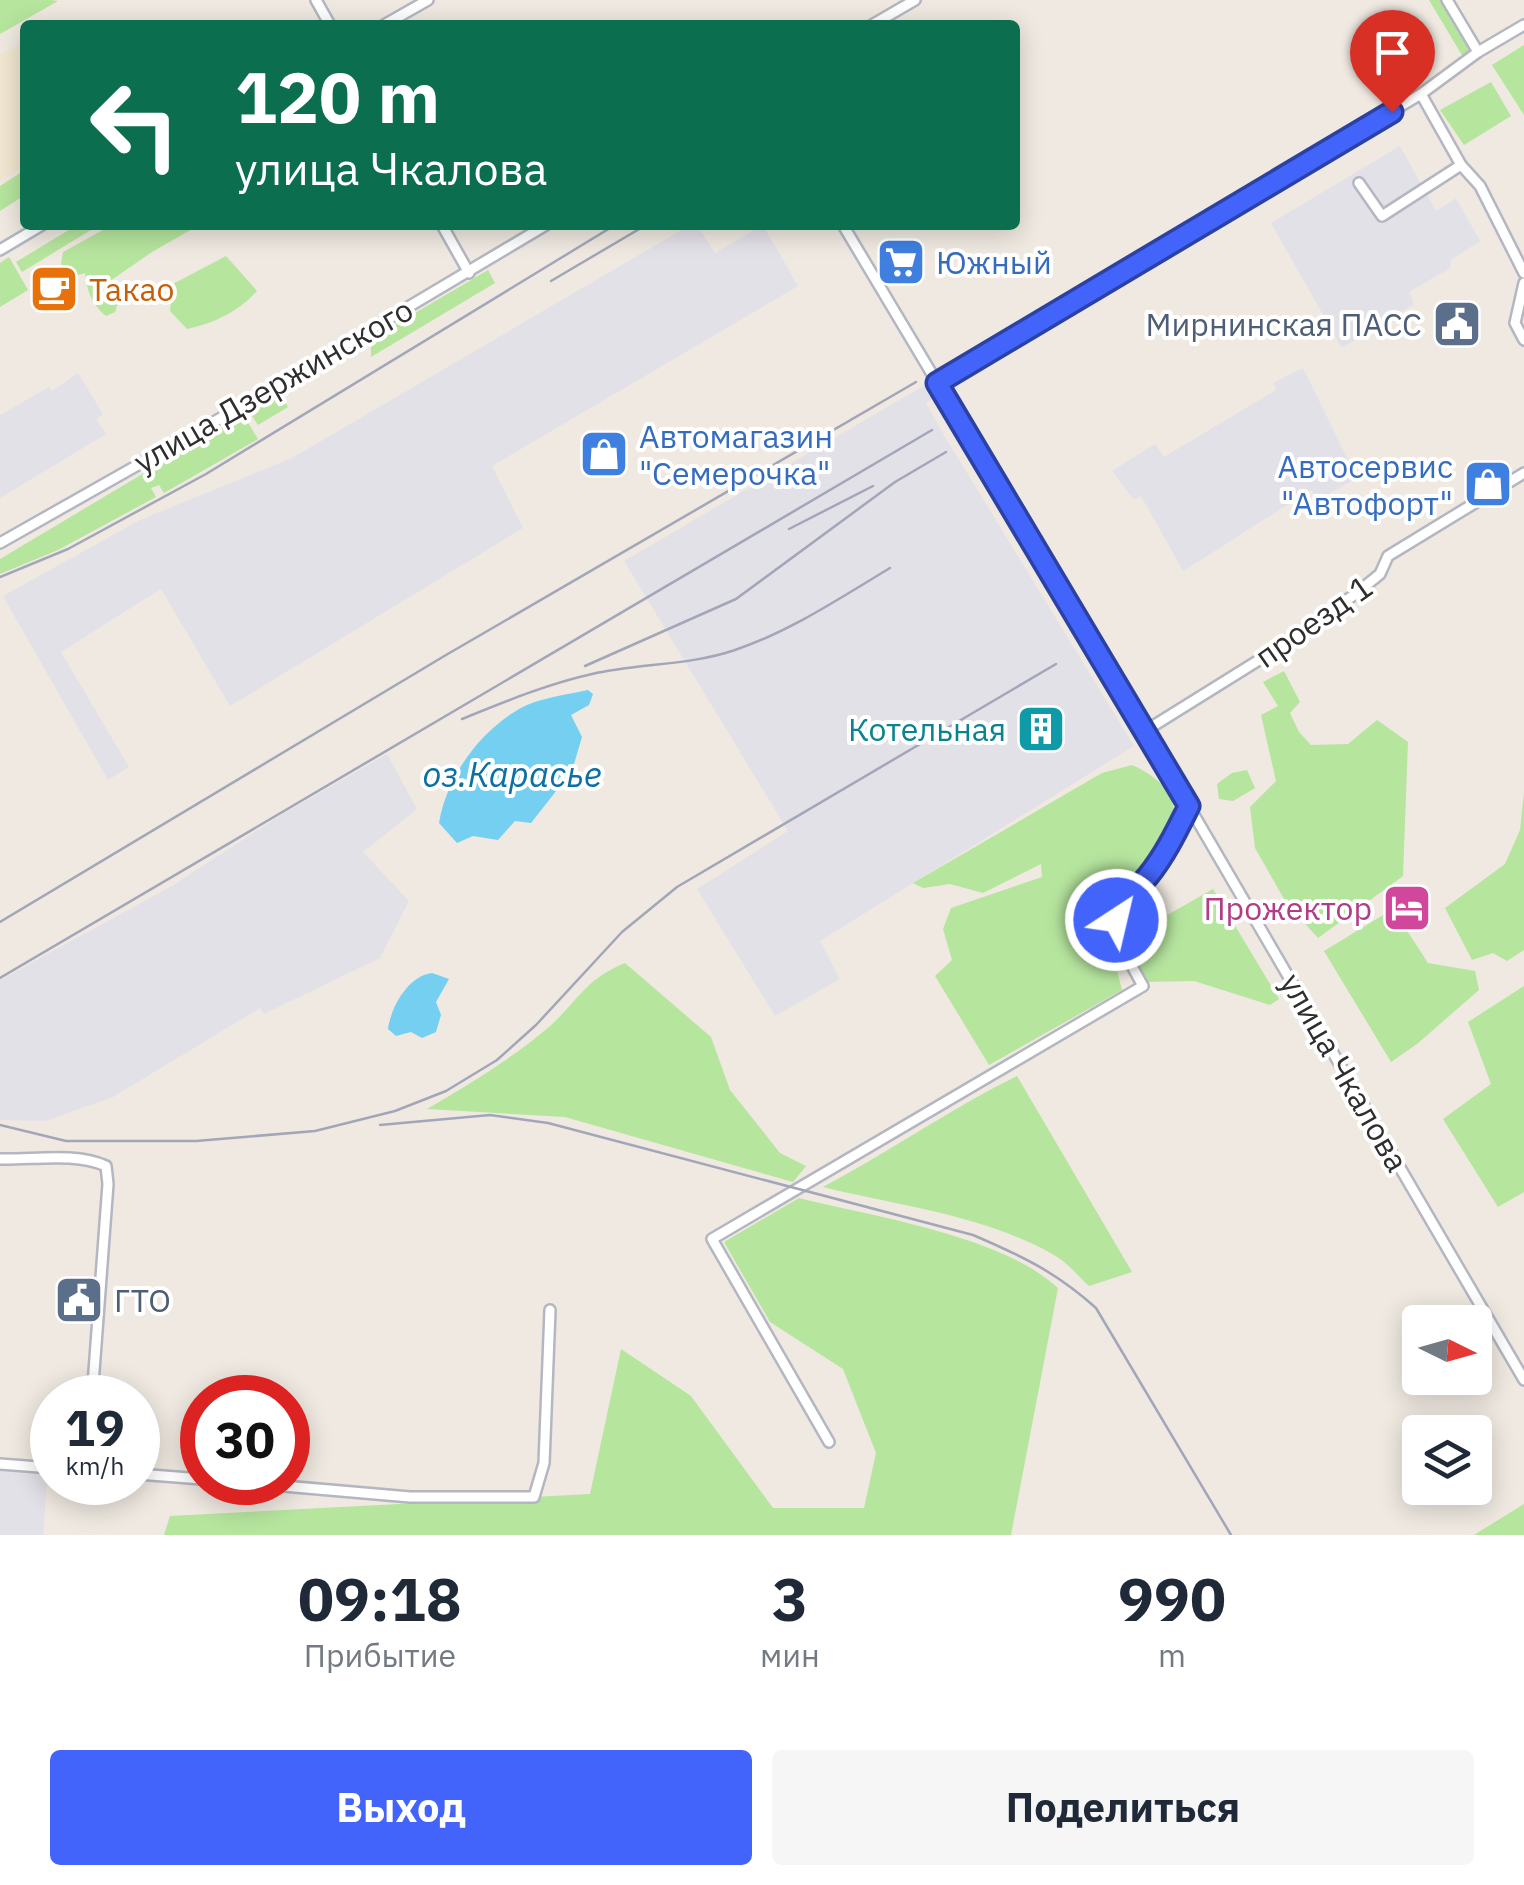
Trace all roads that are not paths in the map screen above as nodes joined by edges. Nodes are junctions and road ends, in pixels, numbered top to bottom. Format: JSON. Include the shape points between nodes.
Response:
{"nodes":[{"id":1,"x":428,"y":0,"type":"edge"},
{"id":2,"x":914,"y":0,"type":"edge"},
{"id":3,"x":1446,"y":0,"type":"edge"},
{"id":4,"x":393,"y":20,"type":"edge"},
{"id":5,"x":880,"y":20,"type":"edge"},
{"id":6,"x":1524,"y":25,"type":"edge"},
{"id":7,"x":1478,"y":52,"type":"junction"},
{"id":8,"x":1421,"y":94,"type":"junction"},
{"id":9,"x":1461,"y":166,"type":"junction"},
{"id":10,"x":1359,"y":184,"type":"dead end"},
{"id":11,"x":34,"y":230,"type":"edge"},
{"id":12,"x":445,"y":230,"type":"edge"},
{"id":13,"x":538,"y":230,"type":"edge"},
{"id":14,"x":846,"y":230,"type":"edge"},
{"id":15,"x":0,"y":250,"type":"edge"},
{"id":16,"x":469,"y":273,"type":"junction"},
{"id":17,"x":1524,"y":273,"type":"edge"},
{"id":18,"x":1524,"y":283,"type":"edge"},
{"id":19,"x":1524,"y":340,"type":"edge"},
{"id":20,"x":937,"y":383,"type":"junction"},
{"id":21,"x":1524,"y":473,"type":"edge"},
{"id":22,"x":0,"y":543,"type":"edge"},
{"id":23,"x":1145,"y":731,"type":"junction"},
{"id":24,"x":1189,"y":806,"type":"junction"},
{"id":25,"x":0,"y":1158,"type":"edge"},
{"id":26,"x":550,"y":1310,"type":"dead end"},
{"id":27,"x":1513,"y":1358,"type":"junction"},
{"id":28,"x":1524,"y":1363,"type":"edge"},
{"id":29,"x":94,"y":1375,"type":"edge"},
{"id":30,"x":1524,"y":1380,"type":"edge"},
{"id":31,"x":828,"y":1442,"type":"dead end"},
{"id":32,"x":0,"y":1464,"type":"edge"},
{"id":33,"x":30,"y":1466,"type":"edge"},
{"id":34,"x":310,"y":1488,"type":"edge"}],
"edges":[{"from":1,"to":4,"type":"street"},
{"from":2,"to":5,"type":"street"},
{"from":3,"to":7,"type":"street"},
{"from":6,"to":7,"type":"street"},
{"from":7,"to":8,"type":"street"},
{"from":8,"to":9,"type":"street"},
{"from":8,"to":20,"type":"street"},
{"from":9,"to":10,"type":"street","via":[[1382,216]]},
{"from":9,"to":17,"type":"street","via":[[1480,186]]},
{"from":11,"to":15,"type":"street"},
{"from":12,"to":16,"type":"street"},
{"from":13,"to":16,"type":"street","name":"улица Дзержинского"},
{"from":14,"to":20,"type":"street","name":"улица Чкалова"},
{"from":16,"to":22,"type":"street","name":"улица Дзержинского"},
{"from":18,"to":19,"type":"street","via":[[1515,323]]},
{"from":20,"to":23,"type":"street","name":"улица Чкалова"},
{"from":21,"to":23,"type":"street","name":"проезд 1","via":[[1388,556],[1380,574],[1354,595]]},
{"from":23,"to":24,"type":"street","name":"улица Чкалова"},
{"from":24,"to":27,"type":"street","name":"улица Чкалова"},
{"from":24,"to":31,"type":"street","via":[[1148,876],[1120,903],[1116,920],[1143,986],[712,1239]]},
{"from":25,"to":29,"type":"street","via":[[106,1166]]},
{"from":26,"to":34,"type":"street","via":[[544,1463],[534,1497]]},
{"from":27,"to":28,"type":"street"},
{"from":27,"to":30,"type":"street","name":"улица Чкалова"},
{"from":32,"to":33,"type":"street"}]}
